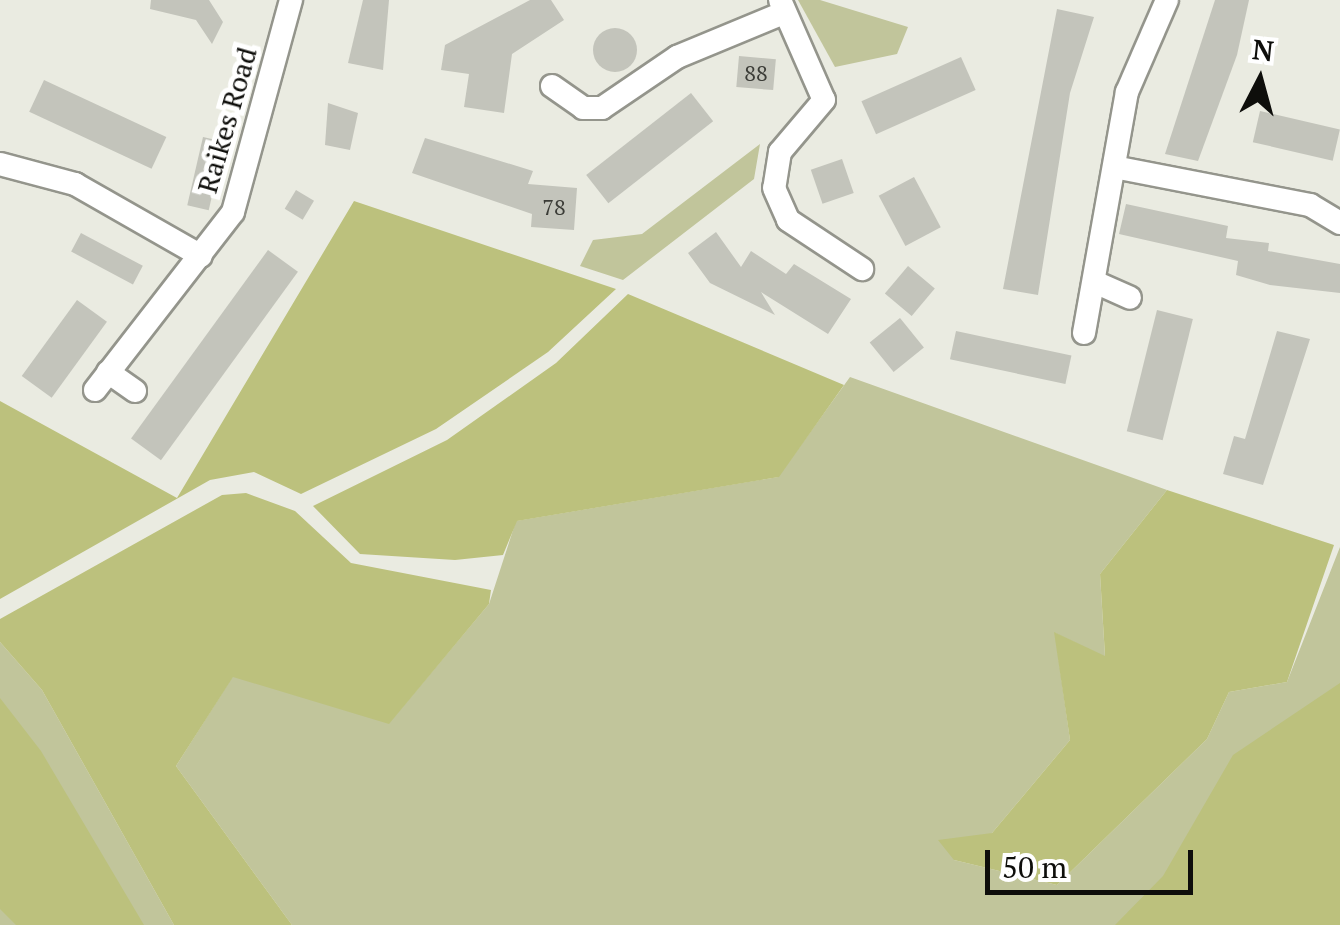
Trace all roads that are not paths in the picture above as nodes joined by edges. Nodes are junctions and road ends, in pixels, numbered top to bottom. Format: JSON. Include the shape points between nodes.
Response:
{"nodes":[{"id":1,"x":291,"y":0,"type":"edge"},
{"id":2,"x":1167,"y":0,"type":"edge"},
{"id":3,"x":780,"y":7,"type":"edge"},
{"id":4,"x":552,"y":86,"type":"dead end"},
{"id":5,"x":0,"y":164,"type":"edge"},
{"id":6,"x":1114,"y":167,"type":"junction"},
{"id":7,"x":1340,"y":223,"type":"edge"},
{"id":8,"x":846,"y":229,"type":"dead end"},
{"id":9,"x":832,"y":249,"type":"junction"},
{"id":10,"x":201,"y":256,"type":"junction"},
{"id":11,"x":862,"y":269,"type":"dead end"},
{"id":12,"x":1097,"y":283,"type":"junction"},
{"id":13,"x":1130,"y":298,"type":"dead end"},
{"id":14,"x":1084,"y":333,"type":"dead end"},
{"id":15,"x":135,"y":390,"type":"dead end"}],
"edges":[{"from":1,"to":10,"type":"street","name":"Raikes Road","via":[[256,148],[233,212]]},
{"from":2,"to":6,"type":"street","via":[[1127,92]]},
{"from":3,"to":4,"type":"street","via":[[677,57],[624,100],[576,117]]},
{"from":3,"to":9,"type":"street","via":[[824,100],[780,152],[774,188],[788,220]]},
{"from":5,"to":10,"type":"street","via":[[75,184]]},
{"from":6,"to":7,"type":"street","via":[[1310,204]]},
{"from":6,"to":12,"type":"street"},
{"from":8,"to":9,"type":"street"},
{"from":9,"to":11,"type":"street"},
{"from":10,"to":15,"type":"street","name":"Raikes Road","via":[[101,381]]},
{"from":12,"to":13,"type":"street"},
{"from":12,"to":14,"type":"street"}]}
